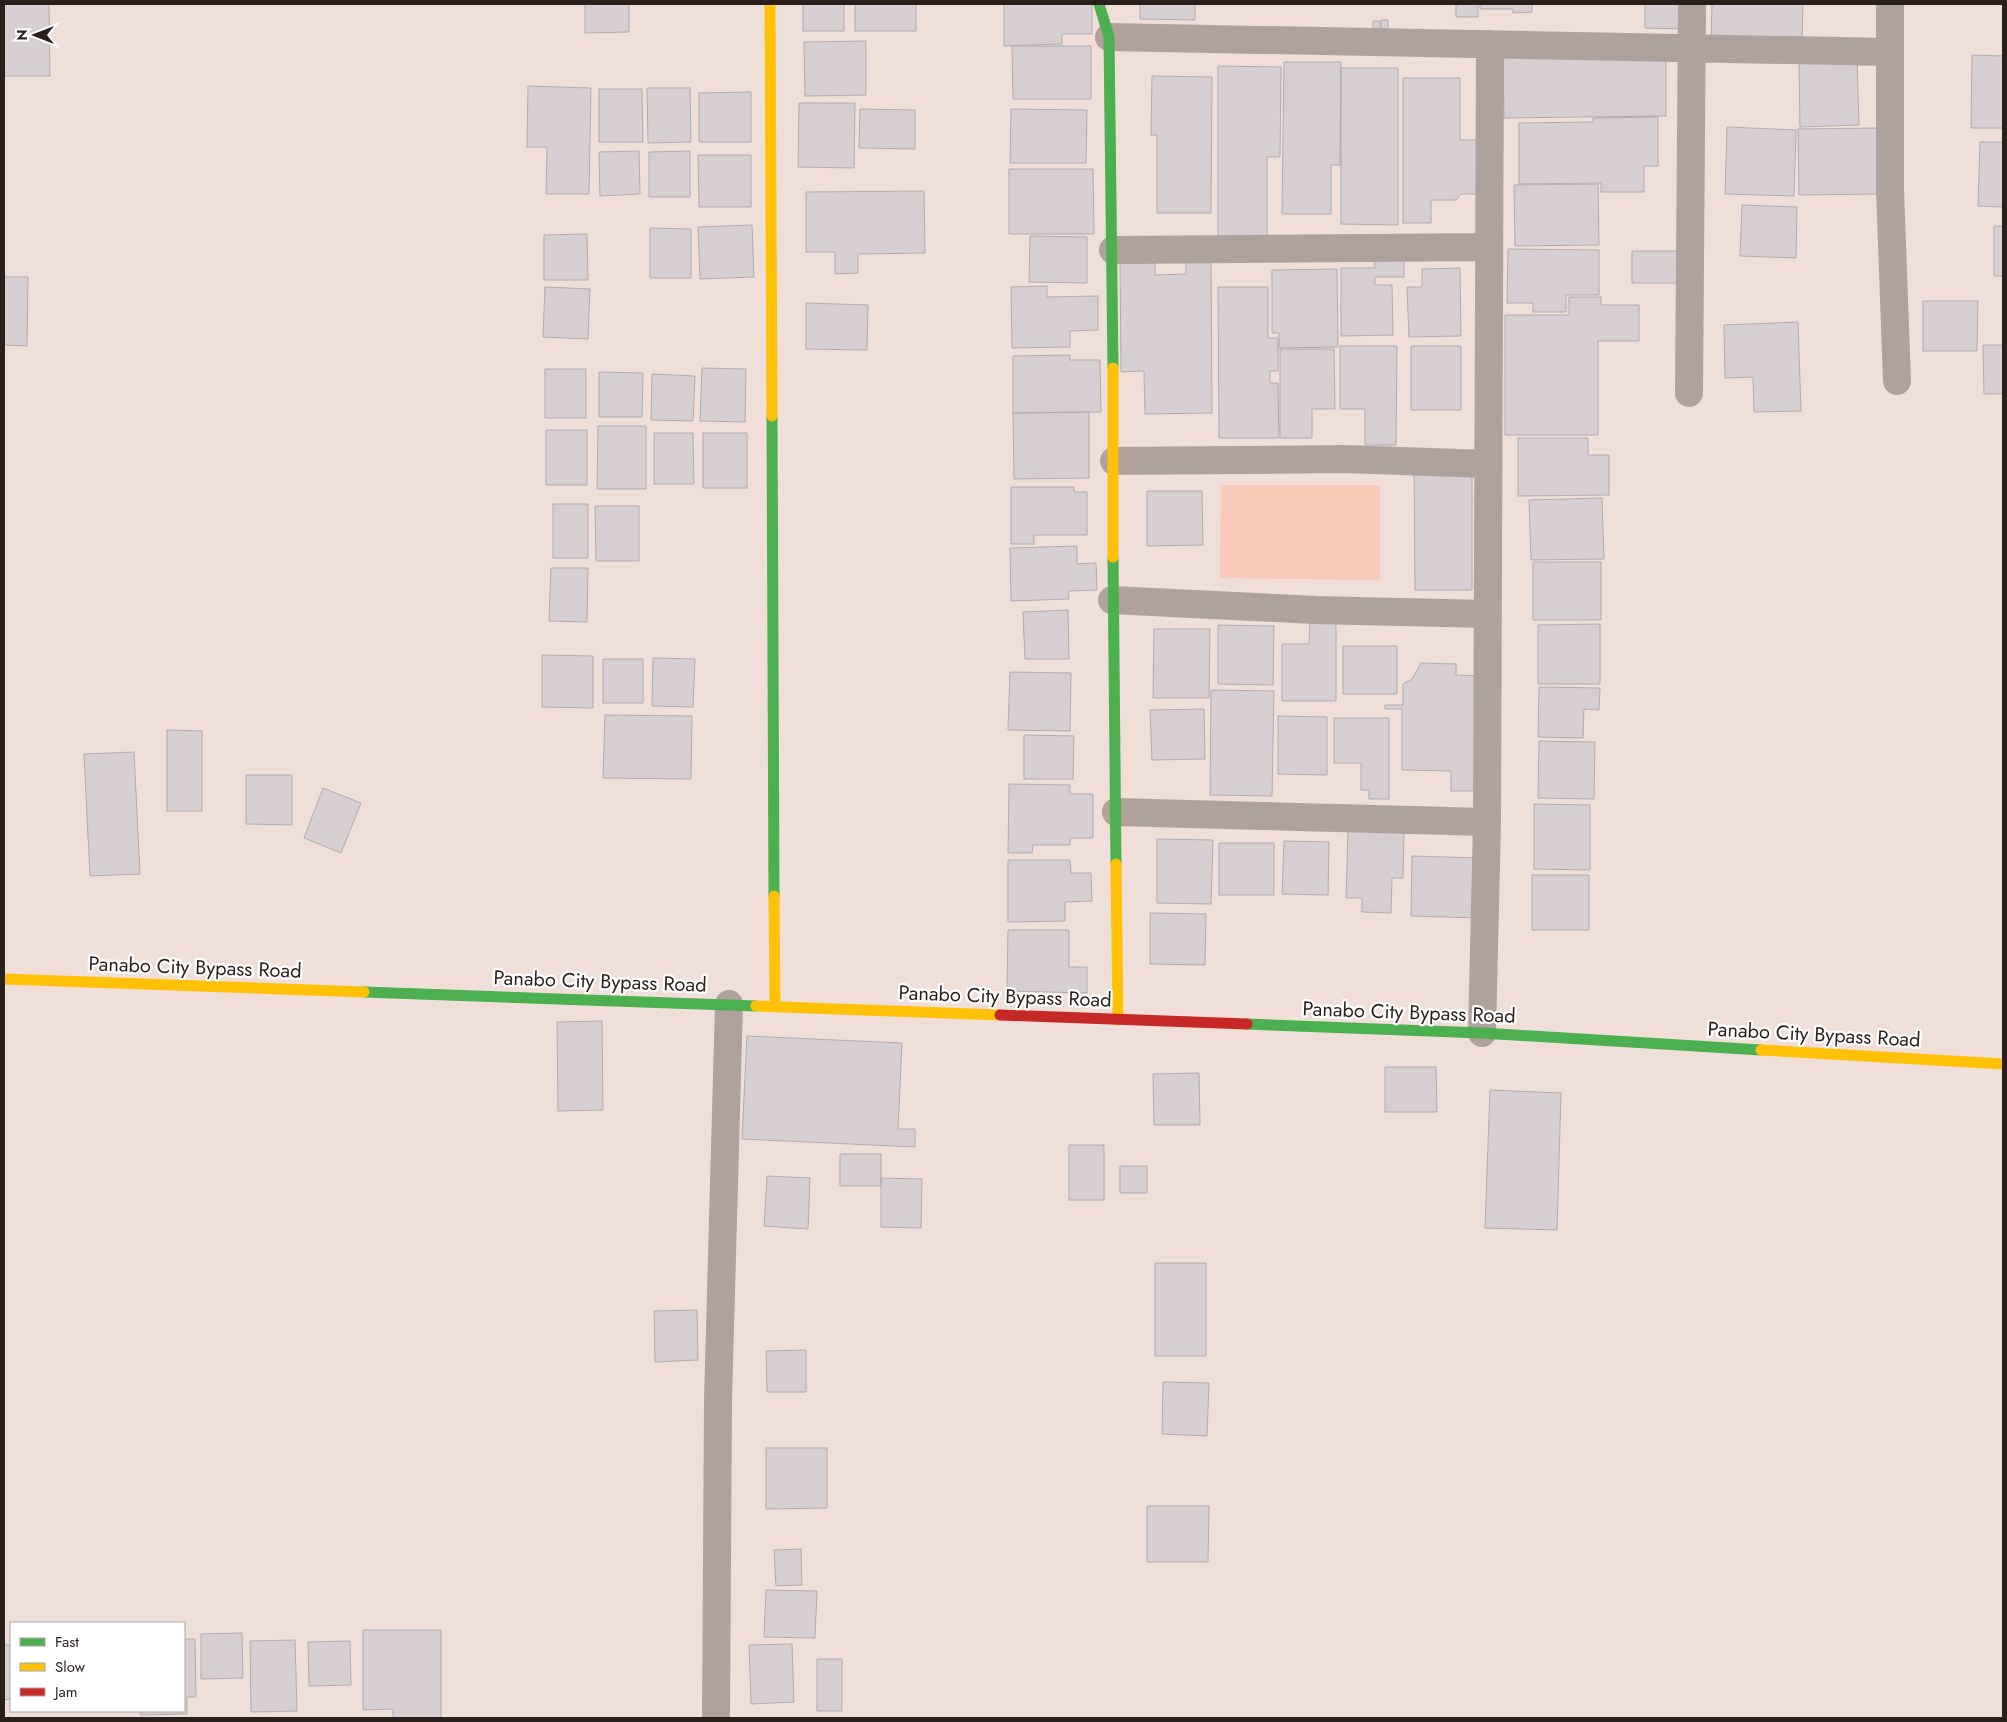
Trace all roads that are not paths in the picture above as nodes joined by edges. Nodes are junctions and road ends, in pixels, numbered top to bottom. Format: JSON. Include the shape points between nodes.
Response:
{"nodes":[{"id":1,"x":770,"y":4,"type":"edge"},
{"id":2,"x":1099,"y":4,"type":"edge"},
{"id":3,"x":1692,"y":4,"type":"edge"},
{"id":4,"x":1890,"y":4,"type":"edge"},
{"id":5,"x":1109,"y":37,"type":"junction"},
{"id":6,"x":1490,"y":44,"type":"junction"},
{"id":7,"x":1691,"y":47,"type":"junction"},
{"id":8,"x":1890,"y":52,"type":"junction"},
{"id":9,"x":1488,"y":247,"type":"junction"},
{"id":10,"x":1113,"y":250,"type":"junction"},
{"id":11,"x":1897,"y":381,"type":"dead end"},
{"id":12,"x":1689,"y":393,"type":"dead end"},
{"id":13,"x":1114,"y":461,"type":"junction"},
{"id":14,"x":1487,"y":464,"type":"junction"},
{"id":15,"x":1112,"y":600,"type":"junction"},
{"id":16,"x":1487,"y":614,"type":"junction"},
{"id":17,"x":1116,"y":812,"type":"junction"},
{"id":18,"x":1487,"y":822,"type":"junction"},
{"id":19,"x":4,"y":979,"type":"edge"},
{"id":20,"x":728,"y":1004,"type":"junction"},
{"id":21,"x":775,"y":1006,"type":"junction"},
{"id":22,"x":1118,"y":1020,"type":"junction"},
{"id":23,"x":1482,"y":1033,"type":"junction"},
{"id":24,"x":2003,"y":1064,"type":"edge"},
{"id":25,"x":716,"y":1718,"type":"edge"}],
"edges":[{"from":1,"to":21,"type":"street"},
{"from":2,"to":5,"type":"street"},
{"from":3,"to":7,"type":"street"},
{"from":4,"to":8,"type":"street"},
{"from":5,"to":6,"type":"street"},
{"from":5,"to":10,"type":"street"},
{"from":6,"to":7,"type":"street"},
{"from":6,"to":9,"type":"street"},
{"from":7,"to":8,"type":"street"},
{"from":7,"to":12,"type":"street"},
{"from":8,"to":11,"type":"street","via":[[1890,189]]},
{"from":9,"to":10,"type":"street"},
{"from":9,"to":14,"type":"street"},
{"from":10,"to":13,"type":"street"},
{"from":13,"to":14,"type":"street","via":[[1345,459]]},
{"from":13,"to":15,"type":"street"},
{"from":14,"to":16,"type":"street"},
{"from":15,"to":16,"type":"street"},
{"from":15,"to":17,"type":"street"},
{"from":16,"to":18,"type":"street"},
{"from":17,"to":18,"type":"street"},
{"from":17,"to":22,"type":"street"},
{"from":18,"to":23,"type":"street"},
{"from":19,"to":20,"type":"street","name":"Panabo City Bypass Road"},
{"from":20,"to":21,"type":"street","name":"Panabo City Bypass Road"},
{"from":20,"to":25,"type":"street","via":[[718,1400]]},
{"from":21,"to":22,"type":"street","name":"Panabo City Bypass Road"},
{"from":22,"to":23,"type":"street","name":"Panabo City Bypass Road"},
{"from":23,"to":24,"type":"street","name":"Panabo City Bypass Road"}]}
